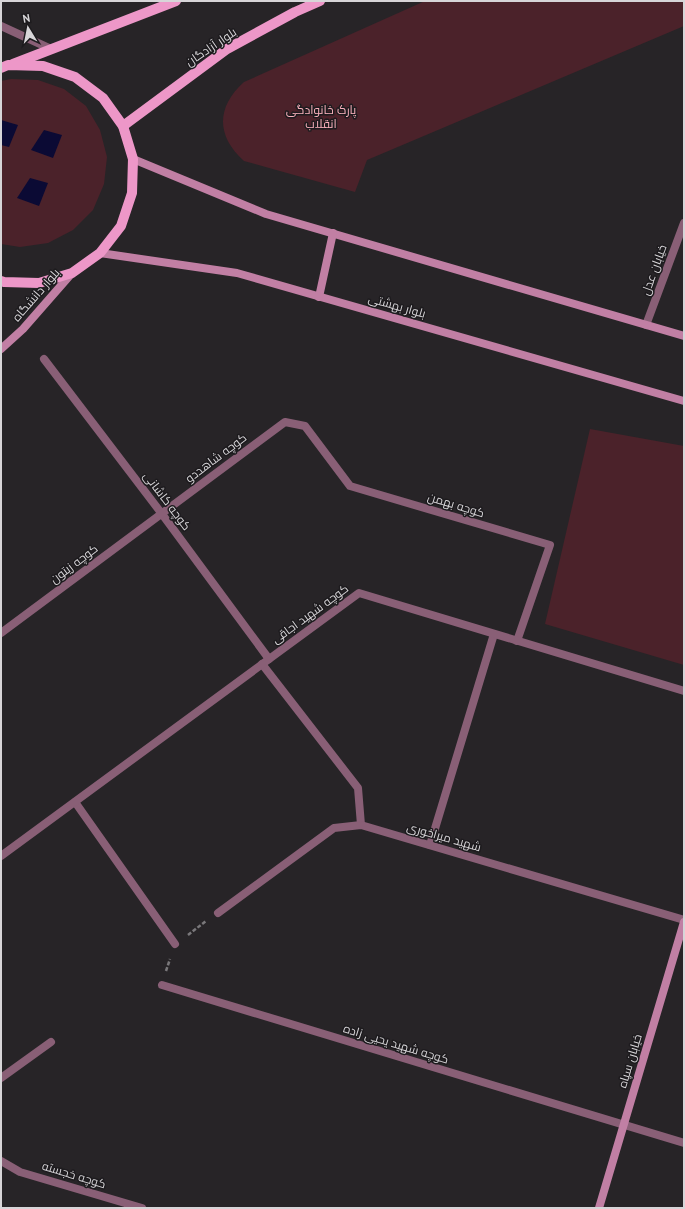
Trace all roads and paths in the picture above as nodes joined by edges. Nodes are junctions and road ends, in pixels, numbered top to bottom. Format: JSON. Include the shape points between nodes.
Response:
{"nodes":[{"id":1,"x":176,"y":1,"type":"edge"},
{"id":2,"x":320,"y":1,"type":"edge"},
{"id":3,"x":162,"y":4,"type":"edge"},
{"id":4,"x":1,"y":26,"type":"edge"},
{"id":5,"x":51,"y":49,"type":"junction"},
{"id":6,"x":5,"y":67,"type":"edge"},
{"id":7,"x":123,"y":126,"type":"junction"},
{"id":8,"x":133,"y":159,"type":"junction"},
{"id":9,"x":684,"y":223,"type":"edge"},
{"id":10,"x":333,"y":233,"type":"junction"},
{"id":11,"x":100,"y":253,"type":"junction"},
{"id":12,"x":72,"y":273,"type":"junction"},
{"id":13,"x":1,"y":281,"type":"edge"},
{"id":14,"x":319,"y":296,"type":"junction"},
{"id":15,"x":646,"y":325,"type":"junction"},
{"id":16,"x":684,"y":336,"type":"edge"},
{"id":17,"x":1,"y":349,"type":"edge"},
{"id":18,"x":44,"y":360,"type":"dead end"},
{"id":19,"x":684,"y":400,"type":"edge"},
{"id":20,"x":285,"y":422,"type":"joint"},
{"id":21,"x":162,"y":514,"type":"junction"},
{"id":22,"x":1,"y":633,"type":"edge"},
{"id":23,"x":494,"y":634,"type":"junction"},
{"id":24,"x":517,"y":640,"type":"junction"},
{"id":25,"x":266,"y":662,"type":"junction"},
{"id":26,"x":684,"y":691,"type":"edge"},
{"id":27,"x":75,"y":802,"type":"junction"},
{"id":28,"x":361,"y":825,"type":"junction"},
{"id":29,"x":430,"y":845,"type":"junction"},
{"id":30,"x":1,"y":856,"type":"edge"},
{"id":31,"x":218,"y":913,"type":"dead end"},
{"id":32,"x":684,"y":921,"type":"edge"},
{"id":33,"x":175,"y":944,"type":"dead end"},
{"id":34,"x":162,"y":985,"type":"dead end"},
{"id":35,"x":51,"y":1042,"type":"dead end"},
{"id":36,"x":1,"y":1078,"type":"edge"},
{"id":37,"x":623,"y":1126,"type":"junction"},
{"id":38,"x":684,"y":1143,"type":"edge"},
{"id":39,"x":1,"y":1161,"type":"edge"},
{"id":40,"x":142,"y":1208,"type":"edge"},
{"id":41,"x":599,"y":1208,"type":"edge"}],
"edges":[{"from":1,"to":3,"type":"main road"},
{"from":2,"to":7,"type":"main road","name":"بلوار آزادگان","via":[[227,49]]},
{"from":3,"to":5,"type":"main road"},
{"from":4,"to":5,"type":"street"},
{"from":5,"to":6,"type":"main road"},
{"from":6,"to":7,"type":"main road","via":[[43,66],[75,77],[103,98]]},
{"from":7,"to":8,"type":"main road"},
{"from":8,"to":10,"type":"main road","via":[[266,214]]},
{"from":8,"to":11,"type":"main road","via":[[132,193],[121,226]]},
{"from":9,"to":15,"type":"street","name":"خیابان عدل"},
{"from":10,"to":14,"type":"main road"},
{"from":10,"to":15,"type":"main road"},
{"from":11,"to":12,"type":"main road"},
{"from":11,"to":14,"type":"main road","name":"بلوار بهشتی","via":[[237,274]]},
{"from":12,"to":13,"type":"main road","via":[[39,283]]},
{"from":12,"to":17,"type":"main road","name":"بلوار دانشگاه","via":[[23,329]]},
{"from":14,"to":19,"type":"main road","name":"بلوار بهشتی"},
{"from":15,"to":16,"type":"main road"},
{"from":18,"to":21,"type":"street","name":"کوچه کاشانی"},
{"from":20,"to":21,"type":"street","name":"کوچه شاهددو"},
{"from":20,"to":24,"type":"street","name":"کوچه بهمن","via":[[305,426],[350,486],[550,545]]},
{"from":21,"to":22,"type":"street","name":"کوچه زیتون"},
{"from":21,"to":25,"type":"street","name":"کوچه کاشانی"},
{"from":23,"to":24,"type":"street","name":"کوچه شهید اجاقی"},
{"from":23,"to":25,"type":"street","name":"کوچه شهید اجاقی","via":[[359,593]]},
{"from":23,"to":29,"type":"street"},
{"from":24,"to":26,"type":"street","name":"کوچه شهید اجاقی"},
{"from":25,"to":27,"type":"street","name":"کوچه شهید اجاقی"},
{"from":25,"to":28,"type":"street","name":"کوچه کاشانی","via":[[358,788]]},
{"from":27,"to":30,"type":"street","name":"کوچه شهید اجاقی"},
{"from":27,"to":33,"type":"street"},
{"from":28,"to":29,"type":"street","name":"شهید میراخوری"},
{"from":28,"to":31,"type":"street","name":"شهید میراخوری","via":[[334,828]]},
{"from":29,"to":32,"type":"street","name":"شهید میراخوری"},
{"from":32,"to":37,"type":"main road","name":"خیابان سپاه"},
{"from":34,"to":37,"type":"street","name":"کوچه شهید یحیی زاده"},
{"from":35,"to":36,"type":"street"},
{"from":37,"to":38,"type":"street","name":"کوچه شهید یحیی زاده"},
{"from":37,"to":41,"type":"main road","name":"خیابان سپاه"},
{"from":39,"to":40,"type":"street","name":"کوچه خجسته","via":[[20,1172]]}]}
